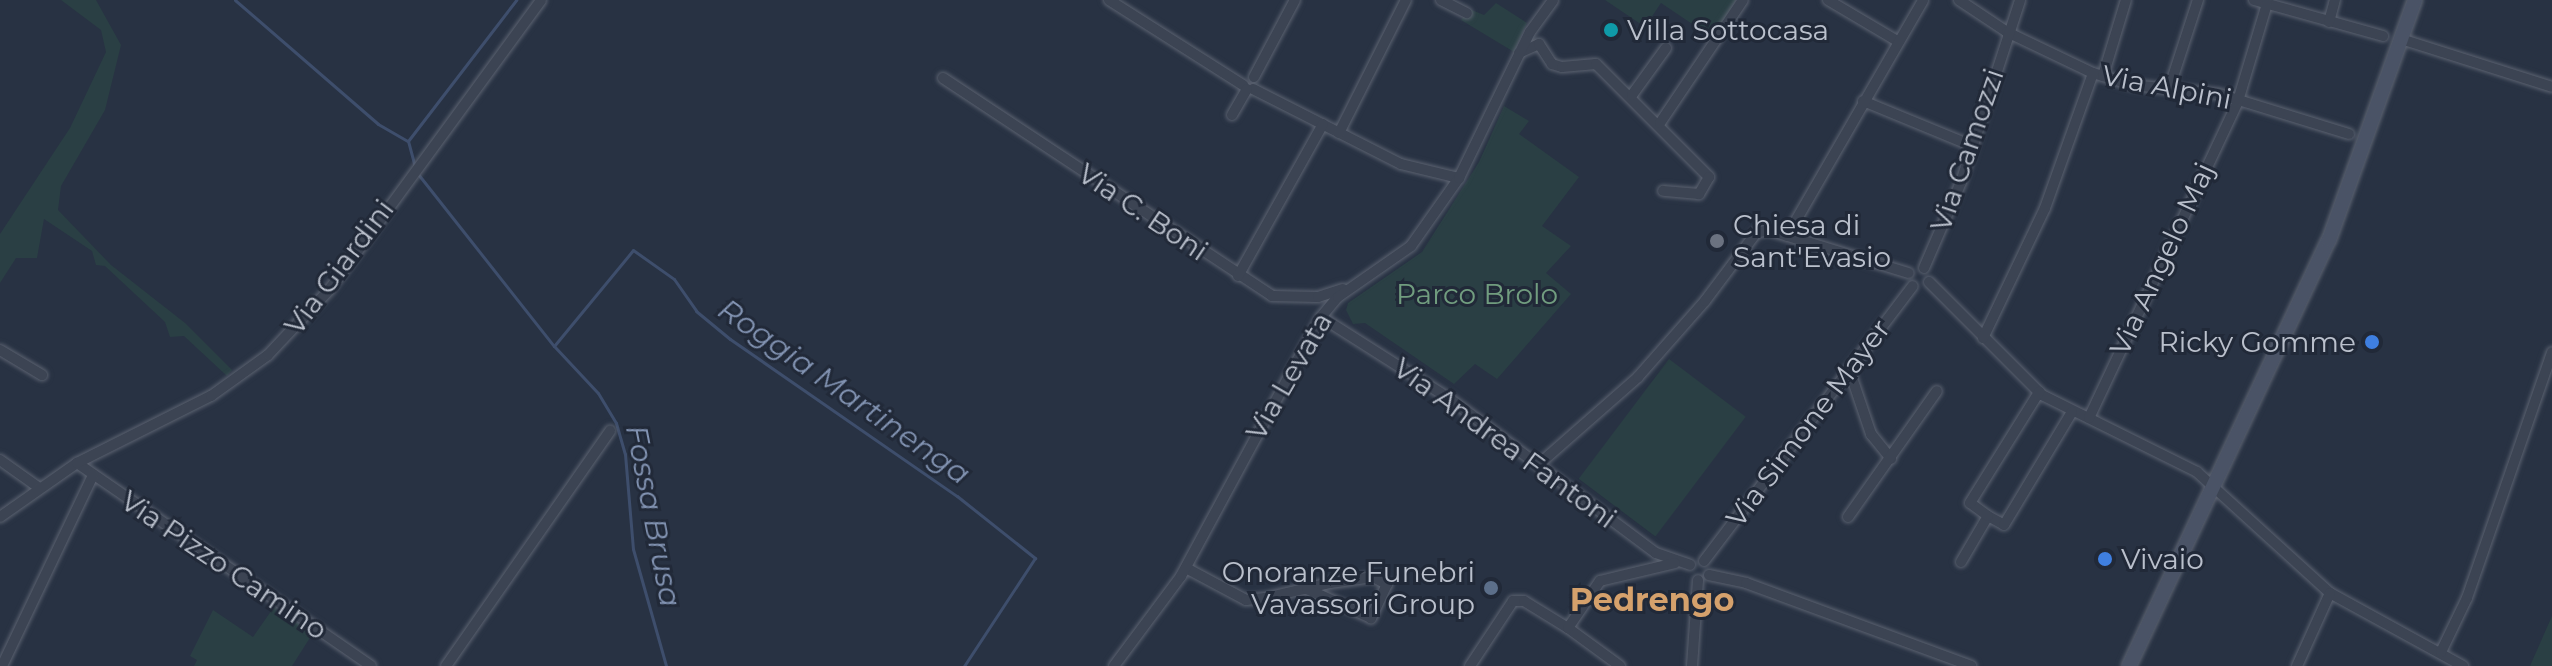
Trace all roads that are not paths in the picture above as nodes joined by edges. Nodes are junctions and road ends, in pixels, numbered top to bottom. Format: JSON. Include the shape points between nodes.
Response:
{"nodes":[{"id":1,"x":541,"y":0,"type":"edge"},
{"id":2,"x":1109,"y":0,"type":"edge"},
{"id":3,"x":1295,"y":0,"type":"edge"},
{"id":4,"x":1406,"y":0,"type":"edge"},
{"id":5,"x":1441,"y":0,"type":"edge"},
{"id":6,"x":1553,"y":0,"type":"edge"},
{"id":7,"x":1743,"y":0,"type":"edge"},
{"id":8,"x":1828,"y":0,"type":"edge"},
{"id":9,"x":1923,"y":0,"type":"edge"},
{"id":10,"x":1959,"y":0,"type":"edge"},
{"id":11,"x":2020,"y":0,"type":"edge"},
{"id":12,"x":2126,"y":0,"type":"edge"},
{"id":13,"x":2198,"y":0,"type":"edge"},
{"id":14,"x":2254,"y":0,"type":"edge"},
{"id":15,"x":2335,"y":0,"type":"edge"},
{"id":16,"x":2415,"y":0,"type":"edge"},
{"id":17,"x":2267,"y":4,"type":"junction"},
{"id":18,"x":1467,"y":13,"type":"dead end"},
{"id":19,"x":2329,"y":22,"type":"junction"},
{"id":20,"x":1534,"y":26,"type":"junction"},
{"id":21,"x":2007,"y":32,"type":"junction"},
{"id":22,"x":2383,"y":36,"type":"dead end"},
{"id":23,"x":2401,"y":39,"type":"junction"},
{"id":24,"x":1899,"y":42,"type":"junction"},
{"id":25,"x":1539,"y":44,"type":"junction"},
{"id":26,"x":1666,"y":48,"type":"dead end"},
{"id":27,"x":1519,"y":53,"type":"junction"},
{"id":28,"x":2098,"y":74,"type":"junction"},
{"id":29,"x":943,"y":78,"type":"dead end"},
{"id":30,"x":1250,"y":82,"type":"junction"},
{"id":31,"x":2552,"y":87,"type":"edge"},
{"id":32,"x":2169,"y":89,"type":"junction"},
{"id":33,"x":1632,"y":95,"type":"junction"},
{"id":34,"x":1863,"y":101,"type":"junction"},
{"id":35,"x":2238,"y":101,"type":"junction"},
{"id":36,"x":1232,"y":115,"type":"dead end"},
{"id":37,"x":1660,"y":123,"type":"junction"},
{"id":38,"x":1323,"y":124,"type":"junction"},
{"id":39,"x":1339,"y":133,"type":"junction"},
{"id":40,"x":2349,"y":134,"type":"dead end"},
{"id":41,"x":1972,"y":146,"type":"junction"},
{"id":42,"x":1459,"y":178,"type":"junction"},
{"id":43,"x":1663,"y":191,"type":"dead end"},
{"id":44,"x":1787,"y":236,"type":"junction"},
{"id":45,"x":1924,"y":268,"type":"junction"},
{"id":46,"x":1909,"y":273,"type":"junction"},
{"id":47,"x":1238,"y":276,"type":"junction"},
{"id":48,"x":1929,"y":282,"type":"junction"},
{"id":49,"x":1355,"y":283,"type":"junction"},
{"id":50,"x":1913,"y":286,"type":"junction"},
{"id":51,"x":1321,"y":317,"type":"junction"},
{"id":52,"x":1983,"y":338,"type":"junction"},
{"id":53,"x":0,"y":350,"type":"edge"},
{"id":54,"x":2552,"y":352,"type":"edge"},
{"id":55,"x":1849,"y":369,"type":"junction"},
{"id":56,"x":42,"y":375,"type":"dead end"},
{"id":57,"x":1937,"y":391,"type":"dead end"},
{"id":58,"x":2039,"y":392,"type":"junction"},
{"id":59,"x":2072,"y":412,"type":"junction"},
{"id":60,"x":2089,"y":418,"type":"junction"},
{"id":61,"x":610,"y":431,"type":"dead end"},
{"id":62,"x":1891,"y":459,"type":"junction"},
{"id":63,"x":0,"y":460,"type":"edge"},
{"id":64,"x":77,"y":463,"type":"junction"},
{"id":65,"x":1538,"y":465,"type":"junction"},
{"id":66,"x":93,"y":475,"type":"junction"},
{"id":67,"x":2212,"y":483,"type":"junction"},
{"id":68,"x":38,"y":487,"type":"junction"},
{"id":69,"x":1988,"y":516,"type":"junction"},
{"id":70,"x":0,"y":517,"type":"edge"},
{"id":71,"x":1848,"y":517,"type":"dead end"},
{"id":72,"x":1704,"y":561,"type":"junction"},
{"id":73,"x":1677,"y":562,"type":"junction"},
{"id":74,"x":1961,"y":562,"type":"dead end"},
{"id":75,"x":1690,"y":565,"type":"junction"},
{"id":76,"x":1186,"y":568,"type":"junction"},
{"id":77,"x":1709,"y":575,"type":"junction"},
{"id":78,"x":1698,"y":580,"type":"junction"},
{"id":79,"x":1307,"y":589,"type":"junction"},
{"id":80,"x":2330,"y":593,"type":"junction"},
{"id":81,"x":1568,"y":628,"type":"junction"},
{"id":82,"x":2136,"y":651,"type":"junction"},
{"id":83,"x":2441,"y":652,"type":"junction"},
{"id":84,"x":6,"y":665,"type":"edge"},
{"id":85,"x":371,"y":666,"type":"edge"},
{"id":86,"x":446,"y":666,"type":"edge"},
{"id":87,"x":1114,"y":666,"type":"edge"},
{"id":88,"x":1470,"y":666,"type":"edge"},
{"id":89,"x":1620,"y":666,"type":"edge"},
{"id":90,"x":1692,"y":666,"type":"edge"},
{"id":91,"x":1971,"y":666,"type":"edge"},
{"id":92,"x":2120,"y":666,"type":"edge"},
{"id":93,"x":2129,"y":666,"type":"edge"},
{"id":94,"x":2297,"y":666,"type":"edge"},
{"id":95,"x":2463,"y":666,"type":"edge"}],
"edges":[{"from":1,"to":64,"type":"street","name":"Via Giardini","via":[[296,329],[220,391]]},
{"from":2,"to":30,"type":"street"},
{"from":3,"to":30,"type":"street"},
{"from":4,"to":39,"type":"street"},
{"from":5,"to":18,"type":"street"},
{"from":6,"to":20,"type":"street","name":"Via Levata"},
{"from":7,"to":37,"type":"street"},
{"from":8,"to":24,"type":"street"},
{"from":9,"to":24,"type":"street"},
{"from":10,"to":21,"type":"street","name":"Via Alpini"},
{"from":11,"to":21,"type":"street","name":"Via Camozzi"},
{"from":12,"to":28,"type":"street"},
{"from":13,"to":32,"type":"street"},
{"from":14,"to":17,"type":"street"},
{"from":15,"to":19,"type":"street"},
{"from":16,"to":23,"type":"street"},
{"from":17,"to":19,"type":"street"},
{"from":17,"to":35,"type":"street","name":"Via Angelo Maj"},
{"from":19,"to":22,"type":"street"},
{"from":20,"to":25,"type":"street"},
{"from":20,"to":27,"type":"street","name":"Via Levata"},
{"from":21,"to":28,"type":"street","name":"Via Alpini"},
{"from":21,"to":41,"type":"street","name":"Via Camozzi"},
{"from":23,"to":31,"type":"street"},
{"from":23,"to":67,"type":"street","via":[[2329,240]]},
{"from":24,"to":34,"type":"street"},
{"from":25,"to":27,"type":"street"},
{"from":25,"to":33,"type":"street","via":[[1552,64],[1596,64]]},
{"from":26,"to":33,"type":"street"},
{"from":27,"to":42,"type":"street","name":"Via Levata"},
{"from":28,"to":32,"type":"street","name":"Via Alpini"},
{"from":28,"to":52,"type":"street","via":[[2045,208]]},
{"from":29,"to":47,"type":"street","name":"Via C. Boni"},
{"from":30,"to":36,"type":"street"},
{"from":30,"to":38,"type":"street"},
{"from":32,"to":35,"type":"street","name":"Via Alpini"},
{"from":33,"to":37,"type":"street"},
{"from":34,"to":41,"type":"street"},
{"from":34,"to":44,"type":"street"},
{"from":35,"to":40,"type":"street","name":"Via Alpini"},
{"from":35,"to":60,"type":"street","name":"Via Angelo Maj"},
{"from":37,"to":43,"type":"street","via":[[1709,177],[1699,194]]},
{"from":38,"to":39,"type":"street"},
{"from":38,"to":47,"type":"street"},
{"from":39,"to":42,"type":"street","via":[[1401,164]]},
{"from":41,"to":45,"type":"street","name":"Via Camozzi"},
{"from":42,"to":49,"type":"street","name":"Via Levata","via":[[1411,246]]},
{"from":44,"to":46,"type":"street"},
{"from":44,"to":65,"type":"street","via":[[1768,230],[1752,237],[1638,377]]},
{"from":45,"to":46,"type":"street"},
{"from":45,"to":48,"type":"street"},
{"from":46,"to":50,"type":"street"},
{"from":47,"to":49,"type":"street","name":"Via C. Boni","via":[[1283,299],[1329,295]]},
{"from":48,"to":50,"type":"street"},
{"from":48,"to":52,"type":"street"},
{"from":49,"to":51,"type":"street","name":"Via Levata"},
{"from":50,"to":55,"type":"street","name":"Via Simone Mayer"},
{"from":51,"to":65,"type":"street","name":"Via Andrea Fantoni","via":[[1450,399]]},
{"from":51,"to":76,"type":"street","name":"Via Levata"},
{"from":52,"to":58,"type":"street"},
{"from":53,"to":56,"type":"street"},
{"from":54,"to":83,"type":"street","via":[[2467,598]]},
{"from":55,"to":62,"type":"street","via":[[1871,434]]},
{"from":55,"to":72,"type":"street","name":"Via Simone Mayer"},
{"from":57,"to":62,"type":"street"},
{"from":58,"to":59,"type":"street"},
{"from":58,"to":69,"type":"street","via":[[1970,503]]},
{"from":59,"to":60,"type":"street"},
{"from":59,"to":69,"type":"street","via":[[2004,525]]},
{"from":60,"to":67,"type":"street"},
{"from":61,"to":86,"type":"street"},
{"from":62,"to":71,"type":"street"},
{"from":63,"to":68,"type":"street"},
{"from":64,"to":66,"type":"street","name":"Via Pizzo Camino"},
{"from":64,"to":68,"type":"street","name":"Via Giardini"},
{"from":65,"to":73,"type":"street","name":"Via Andrea Fantoni","via":[[1656,553]]},
{"from":66,"to":84,"type":"street"},
{"from":66,"to":85,"type":"street","name":"Via Pizzo Camino"},
{"from":67,"to":80,"type":"street"},
{"from":67,"to":82,"type":"street"},
{"from":68,"to":70,"type":"street","name":"Via Giardini"},
{"from":69,"to":74,"type":"street"},
{"from":72,"to":75,"type":"street"},
{"from":72,"to":77,"type":"street"},
{"from":73,"to":75,"type":"street","name":"Via Andrea Fantoni"},
{"from":73,"to":81,"type":"street","via":[[1600,581]]},
{"from":75,"to":78,"type":"street","via":[[1691,576]]},
{"from":76,"to":79,"type":"street","via":[[1246,600]]},
{"from":76,"to":87,"type":"street","name":"Via Levata"},
{"from":77,"to":78,"type":"street"},
{"from":77,"to":91,"type":"street","via":[[1746,583]]},
{"from":78,"to":90,"type":"street"},
{"from":79,"to":79,"type":"street","via":[[1373,577],[1387,584],[1371,618]]},
{"from":80,"to":83,"type":"street"},
{"from":80,"to":94,"type":"street"},
{"from":81,"to":88,"type":"street","via":[[1524,601],[1513,601]]},
{"from":81,"to":89,"type":"street"},
{"from":82,"to":92,"type":"street"},
{"from":82,"to":93,"type":"street"},
{"from":83,"to":95,"type":"street"}]}
